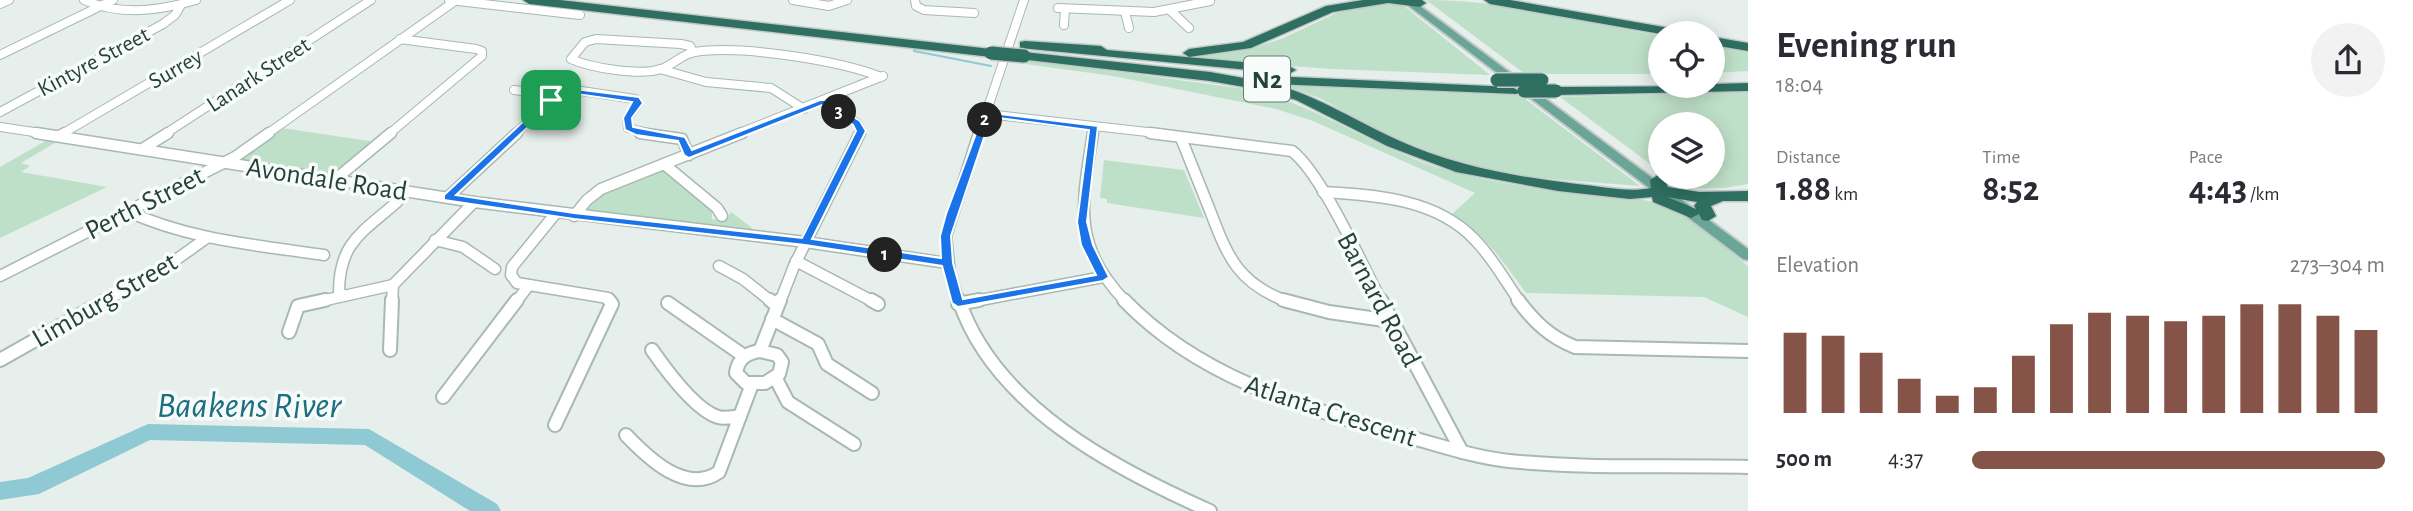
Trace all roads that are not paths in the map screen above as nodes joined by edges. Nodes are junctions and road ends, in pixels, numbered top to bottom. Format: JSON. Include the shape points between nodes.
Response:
{"nodes":[{"id":1,"x":9,"y":0,"type":"edge"},
{"id":2,"x":84,"y":0,"type":"edge"},
{"id":3,"x":113,"y":0,"type":"edge"},
{"id":4,"x":196,"y":0,"type":"edge"},
{"id":5,"x":290,"y":0,"type":"edge"},
{"id":6,"x":372,"y":0,"type":"edge"},
{"id":7,"x":449,"y":0,"type":"edge"},
{"id":8,"x":529,"y":0,"type":"edge"},
{"id":9,"x":613,"y":0,"type":"edge"},
{"id":10,"x":793,"y":0,"type":"edge"},
{"id":11,"x":847,"y":0,"type":"edge"},
{"id":12,"x":915,"y":0,"type":"edge"},
{"id":13,"x":1024,"y":0,"type":"edge"},
{"id":14,"x":1151,"y":0,"type":"edge"},
{"id":15,"x":1374,"y":0,"type":"edge"},
{"id":16,"x":1384,"y":0,"type":"edge"},
{"id":17,"x":1392,"y":0,"type":"edge"},
{"id":18,"x":1490,"y":0,"type":"edge"},
{"id":19,"x":455,"y":1,"type":"edge"},
{"id":20,"x":1210,"y":1,"type":"edge"},
{"id":21,"x":1412,"y":1,"type":"edge"},
{"id":22,"x":0,"y":4,"type":"edge"},
{"id":23,"x":181,"y":5,"type":"junction"},
{"id":24,"x":100,"y":6,"type":"junction"},
{"id":25,"x":1155,"y":11,"type":"junction"},
{"id":26,"x":1171,"y":11,"type":"junction"},
{"id":27,"x":1125,"y":12,"type":"junction"},
{"id":28,"x":974,"y":13,"type":"dead end"},
{"id":29,"x":580,"y":15,"type":"dead end"},
{"id":30,"x":1064,"y":24,"type":"dead end"},
{"id":31,"x":1129,"y":28,"type":"dead end"},
{"id":32,"x":1648,"y":28,"type":"edge"},
{"id":33,"x":1189,"y":29,"type":"dead end"},
{"id":34,"x":400,"y":39,"type":"junction"},
{"id":35,"x":1725,"y":43,"type":"edge"},
{"id":36,"x":993,"y":47,"type":"junction"},
{"id":37,"x":1748,"y":47,"type":"edge"},
{"id":38,"x":1024,"y":51,"type":"junction"},
{"id":39,"x":693,"y":52,"type":"junction"},
{"id":40,"x":0,"y":55,"type":"edge"},
{"id":41,"x":1076,"y":62,"type":"junction"},
{"id":42,"x":660,"y":69,"type":"junction"},
{"id":43,"x":1748,"y":77,"type":"edge"},
{"id":44,"x":1725,"y":78,"type":"edge"},
{"id":45,"x":1648,"y":80,"type":"edge"},
{"id":46,"x":1527,"y":86,"type":"junction"},
{"id":47,"x":1748,"y":87,"type":"edge"},
{"id":48,"x":514,"y":90,"type":"dead end"},
{"id":49,"x":551,"y":100,"type":"junction"},
{"id":50,"x":823,"y":102,"type":"junction"},
{"id":51,"x":804,"y":109,"type":"junction"},
{"id":52,"x":0,"y":112,"type":"edge"},
{"id":53,"x":987,"y":114,"type":"junction"},
{"id":54,"x":0,"y":127,"type":"edge"},
{"id":55,"x":1094,"y":128,"type":"junction"},
{"id":56,"x":59,"y":136,"type":"junction"},
{"id":57,"x":1181,"y":138,"type":"junction"},
{"id":58,"x":144,"y":148,"type":"junction"},
{"id":59,"x":689,"y":155,"type":"junction"},
{"id":60,"x":224,"y":162,"type":"junction"},
{"id":61,"x":664,"y":164,"type":"junction"},
{"id":62,"x":1648,"y":177,"type":"edge"},
{"id":63,"x":337,"y":178,"type":"junction"},
{"id":64,"x":1664,"y":189,"type":"junction"},
{"id":65,"x":1323,"y":192,"type":"junction"},
{"id":66,"x":1633,"y":194,"type":"junction"},
{"id":67,"x":448,"y":197,"type":"junction"},
{"id":68,"x":1741,"y":197,"type":"edge"},
{"id":69,"x":397,"y":202,"type":"dead end"},
{"id":70,"x":474,"y":202,"type":"junction"},
{"id":71,"x":127,"y":211,"type":"junction"},
{"id":72,"x":556,"y":213,"type":"junction"},
{"id":73,"x":1700,"y":215,"type":"junction"},
{"id":74,"x":574,"y":216,"type":"junction"},
{"id":75,"x":722,"y":216,"type":"dead end"},
{"id":76,"x":208,"y":237,"type":"junction"},
{"id":77,"x":435,"y":240,"type":"junction"},
{"id":78,"x":805,"y":242,"type":"junction"},
{"id":79,"x":1748,"y":246,"type":"edge"},
{"id":80,"x":324,"y":255,"type":"dead end"},
{"id":81,"x":1748,"y":256,"type":"edge"},
{"id":82,"x":796,"y":261,"type":"junction"},
{"id":83,"x":947,"y":263,"type":"junction"},
{"id":84,"x":719,"y":266,"type":"dead end"},
{"id":85,"x":495,"y":269,"type":"dead end"},
{"id":86,"x":0,"y":275,"type":"edge"},
{"id":87,"x":1103,"y":277,"type":"junction"},
{"id":88,"x":393,"y":285,"type":"junction"},
{"id":89,"x":529,"y":285,"type":"junction"},
{"id":90,"x":762,"y":293,"type":"junction"},
{"id":91,"x":782,"y":293,"type":"junction"},
{"id":92,"x":343,"y":295,"type":"junction"},
{"id":93,"x":668,"y":303,"type":"dead end"},
{"id":94,"x":878,"y":303,"type":"dead end"},
{"id":95,"x":958,"y":303,"type":"junction"},
{"id":96,"x":777,"y":306,"type":"junction"},
{"id":97,"x":772,"y":319,"type":"junction"},
{"id":98,"x":1391,"y":321,"type":"junction"},
{"id":99,"x":289,"y":332,"type":"dead end"},
{"id":100,"x":390,"y":350,"type":"dead end"},
{"id":101,"x":652,"y":350,"type":"dead end"},
{"id":102,"x":760,"y":351,"type":"junction"},
{"id":103,"x":1748,"y":351,"type":"edge"},
{"id":104,"x":744,"y":356,"type":"junction"},
{"id":105,"x":0,"y":360,"type":"edge"},
{"id":106,"x":776,"y":379,"type":"junction"},
{"id":107,"x":752,"y":384,"type":"junction"},
{"id":108,"x":872,"y":393,"type":"dead end"},
{"id":109,"x":443,"y":397,"type":"dead end"},
{"id":110,"x":740,"y":416,"type":"junction"},
{"id":111,"x":555,"y":425,"type":"dead end"},
{"id":112,"x":626,"y":435,"type":"dead end"},
{"id":113,"x":854,"y":444,"type":"dead end"},
{"id":114,"x":1462,"y":452,"type":"junction"},
{"id":115,"x":1748,"y":467,"type":"edge"},
{"id":116,"x":1210,"y":511,"type":"edge"}],
"edges":[{"from":1,"to":22,"type":"street"},
{"from":2,"to":24,"type":"street","name":"Kintyre Street"},
{"from":3,"to":24,"type":"street"},
{"from":4,"to":23,"type":"street","name":"Kintyre Street"},
{"from":5,"to":56,"type":"street","name":"Surrey"},
{"from":6,"to":58,"type":"street","name":"Lanark Street"},
{"from":7,"to":19,"type":"street"},
{"from":8,"to":36,"type":"highway","number":"N2"},
{"from":9,"to":36,"type":"highway","number":"N2"},
{"from":10,"to":11,"type":"street","via":[[832,6]]},
{"from":12,"to":28,"type":"street","via":[[924,10]]},
{"from":13,"to":53,"type":"street"},
{"from":14,"to":25,"type":"street"},
{"from":15,"to":16,"type":"highway"},
{"from":15,"to":38,"type":"highway","via":[[1316,14],[1246,46],[1164,53]]},
{"from":17,"to":21,"type":"highway"},
{"from":18,"to":32,"type":"highway"},
{"from":19,"to":29,"type":"street"},
{"from":19,"to":34,"type":"street","name":"Perth Street"},
{"from":20,"to":26,"type":"street"},
{"from":21,"to":46,"type":"main road"},
{"from":23,"to":24,"type":"street","name":"Kintyre Street","via":[[147,10]]},
{"from":23,"to":52,"type":"street","name":"Kintyre Street","via":[[163,24]]},
{"from":24,"to":40,"type":"street"},
{"from":25,"to":26,"type":"street"},
{"from":25,"to":27,"type":"street"},
{"from":26,"to":33,"type":"street"},
{"from":27,"to":30,"type":"street","via":[[1061,8]]},
{"from":27,"to":31,"type":"street"},
{"from":34,"to":60,"type":"street","name":"Perth Street"},
{"from":34,"to":63,"type":"street","via":[[483,54]]},
{"from":35,"to":37,"type":"highway"},
{"from":36,"to":38,"type":"highway","number":"N2","bridge":true},
{"from":38,"to":41,"type":"highway","number":"N2"},
{"from":38,"to":46,"type":"highway","number":"N2","bridge":true,"via":[[1497,80]]},
{"from":39,"to":42,"type":"street"},
{"from":39,"to":42,"type":"street","via":[[681,44],[596,38],[585,42],[571,59]]},
{"from":39,"to":50,"type":"street","via":[[779,57],[865,69],[882,77]]},
{"from":41,"to":46,"type":"highway","number":"N2","via":[[1345,85]]},
{"from":41,"to":66,"type":"highway","via":[[1270,88],[1310,100],[1440,162],[1517,181]]},
{"from":42,"to":51,"type":"street","via":[[706,82],[771,88]]},
{"from":43,"to":44,"type":"highway"},
{"from":45,"to":46,"type":"highway","number":"N2"},
{"from":46,"to":47,"type":"highway","number":"N2","bridge":true,"via":[[1556,91]]},
{"from":46,"to":62,"type":"main road"},
{"from":48,"to":49,"type":"street"},
{"from":49,"to":59,"type":"street","via":[[569,90],[635,99],[638,103],[627,118],[628,128],[682,139]]},
{"from":49,"to":67,"type":"street"},
{"from":50,"to":51,"type":"street"},
{"from":50,"to":78,"type":"street","via":[[857,123],[861,131]]},
{"from":51,"to":59,"type":"street"},
{"from":53,"to":55,"type":"street"},
{"from":53,"to":83,"type":"street","via":[[948,225]]},
{"from":54,"to":56,"type":"street","name":"Avondale Road"},
{"from":55,"to":57,"type":"street"},
{"from":55,"to":87,"type":"street","name":"Atlanta Crescent","via":[[1082,222],[1087,245]]},
{"from":56,"to":58,"type":"street","name":"Avondale Road"},
{"from":57,"to":65,"type":"street","name":"Barnard Road","via":[[1292,151]]},
{"from":57,"to":98,"type":"street","via":[[1226,254],[1241,274],[1300,305]]},
{"from":58,"to":60,"type":"street","name":"Avondale Road"},
{"from":59,"to":61,"type":"street"},
{"from":60,"to":63,"type":"street","name":"Avondale Road"},
{"from":60,"to":71,"type":"street","name":"Perth Street"},
{"from":61,"to":74,"type":"street","via":[[601,190]]},
{"from":61,"to":75,"type":"street"},
{"from":63,"to":67,"type":"street","name":"Avondale Road"},
{"from":64,"to":66,"type":"highway"},
{"from":64,"to":68,"type":"highway"},
{"from":64,"to":73,"type":"main road"},
{"from":65,"to":98,"type":"street","name":"Barnard Road"},
{"from":65,"to":103,"type":"street","via":[[1391,197],[1460,227],[1475,239],[1543,330],[1563,344]]},
{"from":66,"to":73,"type":"highway"},
{"from":67,"to":70,"type":"street","name":"Avondale Road"},
{"from":68,"to":73,"type":"highway","via":[[1703,203]]},
{"from":69,"to":92,"type":"street","via":[[345,251],[339,286]]},
{"from":70,"to":72,"type":"street","name":"Avondale Road"},
{"from":70,"to":77,"type":"street"},
{"from":71,"to":76,"type":"street","via":[[157,226]]},
{"from":71,"to":86,"type":"street","name":"Perth Street"},
{"from":72,"to":74,"type":"street","name":"Avondale Road"},
{"from":72,"to":89,"type":"street","via":[[512,267],[517,283]]},
{"from":73,"to":79,"type":"main road"},
{"from":73,"to":81,"type":"main road"},
{"from":74,"to":78,"type":"street","name":"Avondale Road"},
{"from":76,"to":80,"type":"street"},
{"from":76,"to":105,"type":"street","name":"Limburg Street","via":[[170,264]]},
{"from":77,"to":85,"type":"street","via":[[463,247]]},
{"from":77,"to":88,"type":"street"},
{"from":78,"to":82,"type":"street"},
{"from":78,"to":83,"type":"street","name":"Avondale Road"},
{"from":82,"to":91,"type":"street"},
{"from":82,"to":94,"type":"street"},
{"from":83,"to":95,"type":"street"},
{"from":84,"to":90,"type":"street"},
{"from":87,"to":95,"type":"street"},
{"from":87,"to":114,"type":"street","name":"Atlanta Crescent","via":[[1132,311],[1175,347],[1210,368],[1269,394]]},
{"from":88,"to":92,"type":"street"},
{"from":88,"to":100,"type":"street"},
{"from":89,"to":109,"type":"street"},
{"from":89,"to":111,"type":"street","via":[[612,301]]},
{"from":90,"to":91,"type":"street"},
{"from":90,"to":96,"type":"street"},
{"from":91,"to":96,"type":"street"},
{"from":92,"to":99,"type":"street","via":[[298,306]]},
{"from":93,"to":104,"type":"street"},
{"from":95,"to":116,"type":"street","via":[[987,355],[1034,407],[1128,473]]},
{"from":96,"to":97,"type":"street"},
{"from":97,"to":102,"type":"street"},
{"from":97,"to":108,"type":"street","via":[[818,344],[827,364]]},
{"from":98,"to":114,"type":"street","name":"Barnard Road"},
{"from":101,"to":110,"type":"street","via":[[673,380],[710,413]]},
{"from":102,"to":104,"type":"street"},
{"from":102,"to":106,"type":"street","via":[[777,355],[782,362]]},
{"from":104,"to":107,"type":"street","via":[[736,373]]},
{"from":106,"to":107,"type":"street"},
{"from":106,"to":113,"type":"street","via":[[788,402]]},
{"from":107,"to":110,"type":"street"},
{"from":110,"to":112,"type":"street","via":[[719,472],[709,479],[663,469]]},
{"from":114,"to":115,"type":"street","name":"Atlanta Crescent","via":[[1507,460]]}]}
